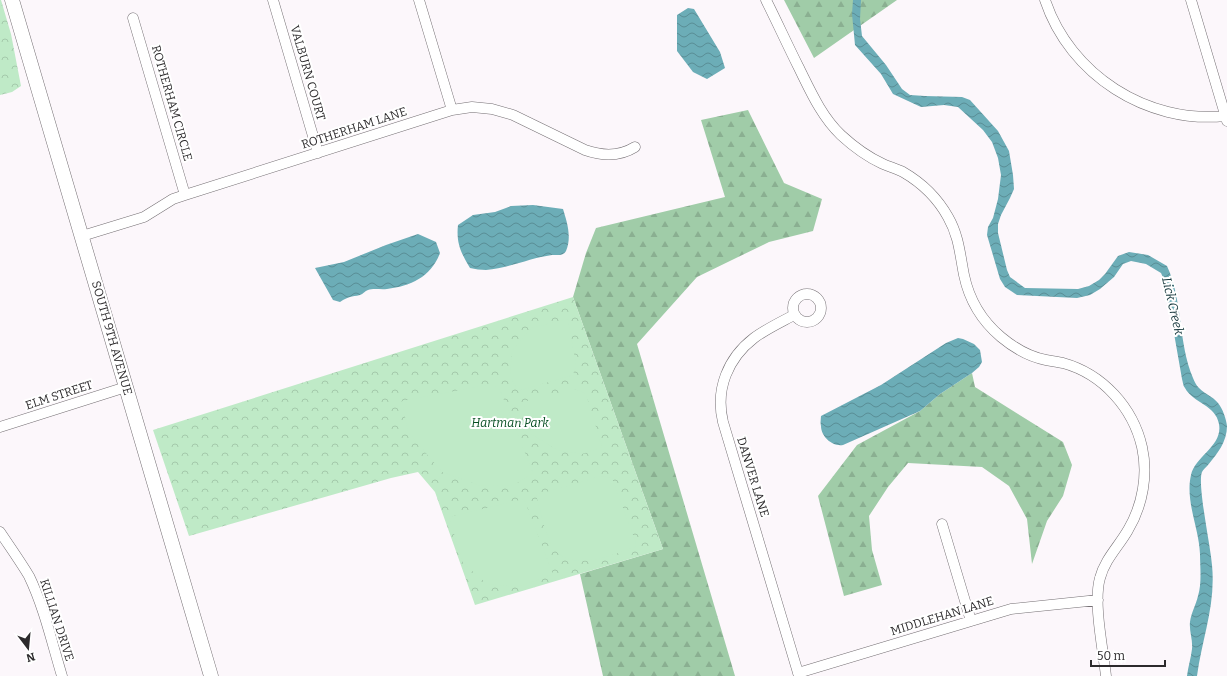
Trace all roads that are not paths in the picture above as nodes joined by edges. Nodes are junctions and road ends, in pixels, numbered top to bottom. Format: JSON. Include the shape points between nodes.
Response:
{"nodes":[{"id":1,"x":12,"y":0,"type":"edge"},
{"id":2,"x":273,"y":0,"type":"edge"},
{"id":3,"x":419,"y":0,"type":"edge"},
{"id":4,"x":766,"y":0,"type":"edge"},
{"id":5,"x":1045,"y":0,"type":"edge"},
{"id":6,"x":1191,"y":0,"type":"edge"},
{"id":7,"x":133,"y":18,"type":"dead end"},
{"id":8,"x":452,"y":110,"type":"junction"},
{"id":9,"x":1226,"y":118,"type":"edge"},
{"id":10,"x":635,"y":147,"type":"dead end"},
{"id":11,"x":318,"y":153,"type":"junction"},
{"id":12,"x":185,"y":195,"type":"junction"},
{"id":13,"x":82,"y":236,"type":"junction"},
{"id":14,"x":794,"y":315,"type":"dead end"},
{"id":15,"x":126,"y":387,"type":"junction"},
{"id":16,"x":0,"y":427,"type":"edge"},
{"id":17,"x":942,"y":524,"type":"dead end"},
{"id":18,"x":0,"y":532,"type":"edge"},
{"id":19,"x":1098,"y":600,"type":"junction"},
{"id":20,"x":971,"y":621,"type":"junction"},
{"id":21,"x":798,"y":674,"type":"edge"},
{"id":22,"x":62,"y":676,"type":"edge"},
{"id":23,"x":211,"y":676,"type":"edge"},
{"id":24,"x":1106,"y":676,"type":"edge"}],
"edges":[{"from":1,"to":13,"type":"street","name":"SOUTH 9TH AVENUE"},
{"from":2,"to":11,"type":"street","name":"VALBURN COURT"},
{"from":3,"to":8,"type":"street"},
{"from":4,"to":19,"type":"street","via":[[815,101],[841,135],[881,163],[913,178],[943,208],[958,240],[969,291],[975,306],[990,326],[1001,337],[1023,351],[1088,374],[1107,387],[1128,413],[1143,452],[1143,489],[1132,523],[1108,558],[1099,585]]},
{"from":5,"to":9,"type":"street","via":[[1056,25],[1073,51],[1098,78],[1117,91],[1141,104],[1176,114]]},
{"from":6,"to":9,"type":"street"},
{"from":7,"to":12,"type":"street","name":"ROTHERHAM CIRCLE"},
{"from":8,"to":10,"type":"street","name":"ROTHERHAM LANE","via":[[472,107],[513,115],[598,154],[616,154]]},
{"from":8,"to":11,"type":"street","name":"ROTHERHAM LANE"},
{"from":11,"to":12,"type":"street","name":"ROTHERHAM LANE"},
{"from":12,"to":13,"type":"street","name":"ROTHERHAM LANE","via":[[173,199],[144,217]]},
{"from":13,"to":15,"type":"street","name":"SOUTH 9TH AVENUE"},
{"from":14,"to":21,"type":"street","name":"DANVER LANE","via":[[754,338],[739,352],[731,362],[725,377],[720,402],[723,422]]},
{"from":15,"to":16,"type":"street","name":"ELM STREET"},
{"from":15,"to":23,"type":"street","name":"SOUTH 9TH AVENUE"},
{"from":17,"to":20,"type":"street"},
{"from":18,"to":22,"type":"street","name":"KILLIAN DRIVE","via":[[33,586]]},
{"from":19,"to":20,"type":"street","name":"MIDDLEHAN LANE","via":[[1011,609]]},
{"from":19,"to":24,"type":"street"},
{"from":20,"to":21,"type":"street","name":"MIDDLEHAN LANE"}]}
